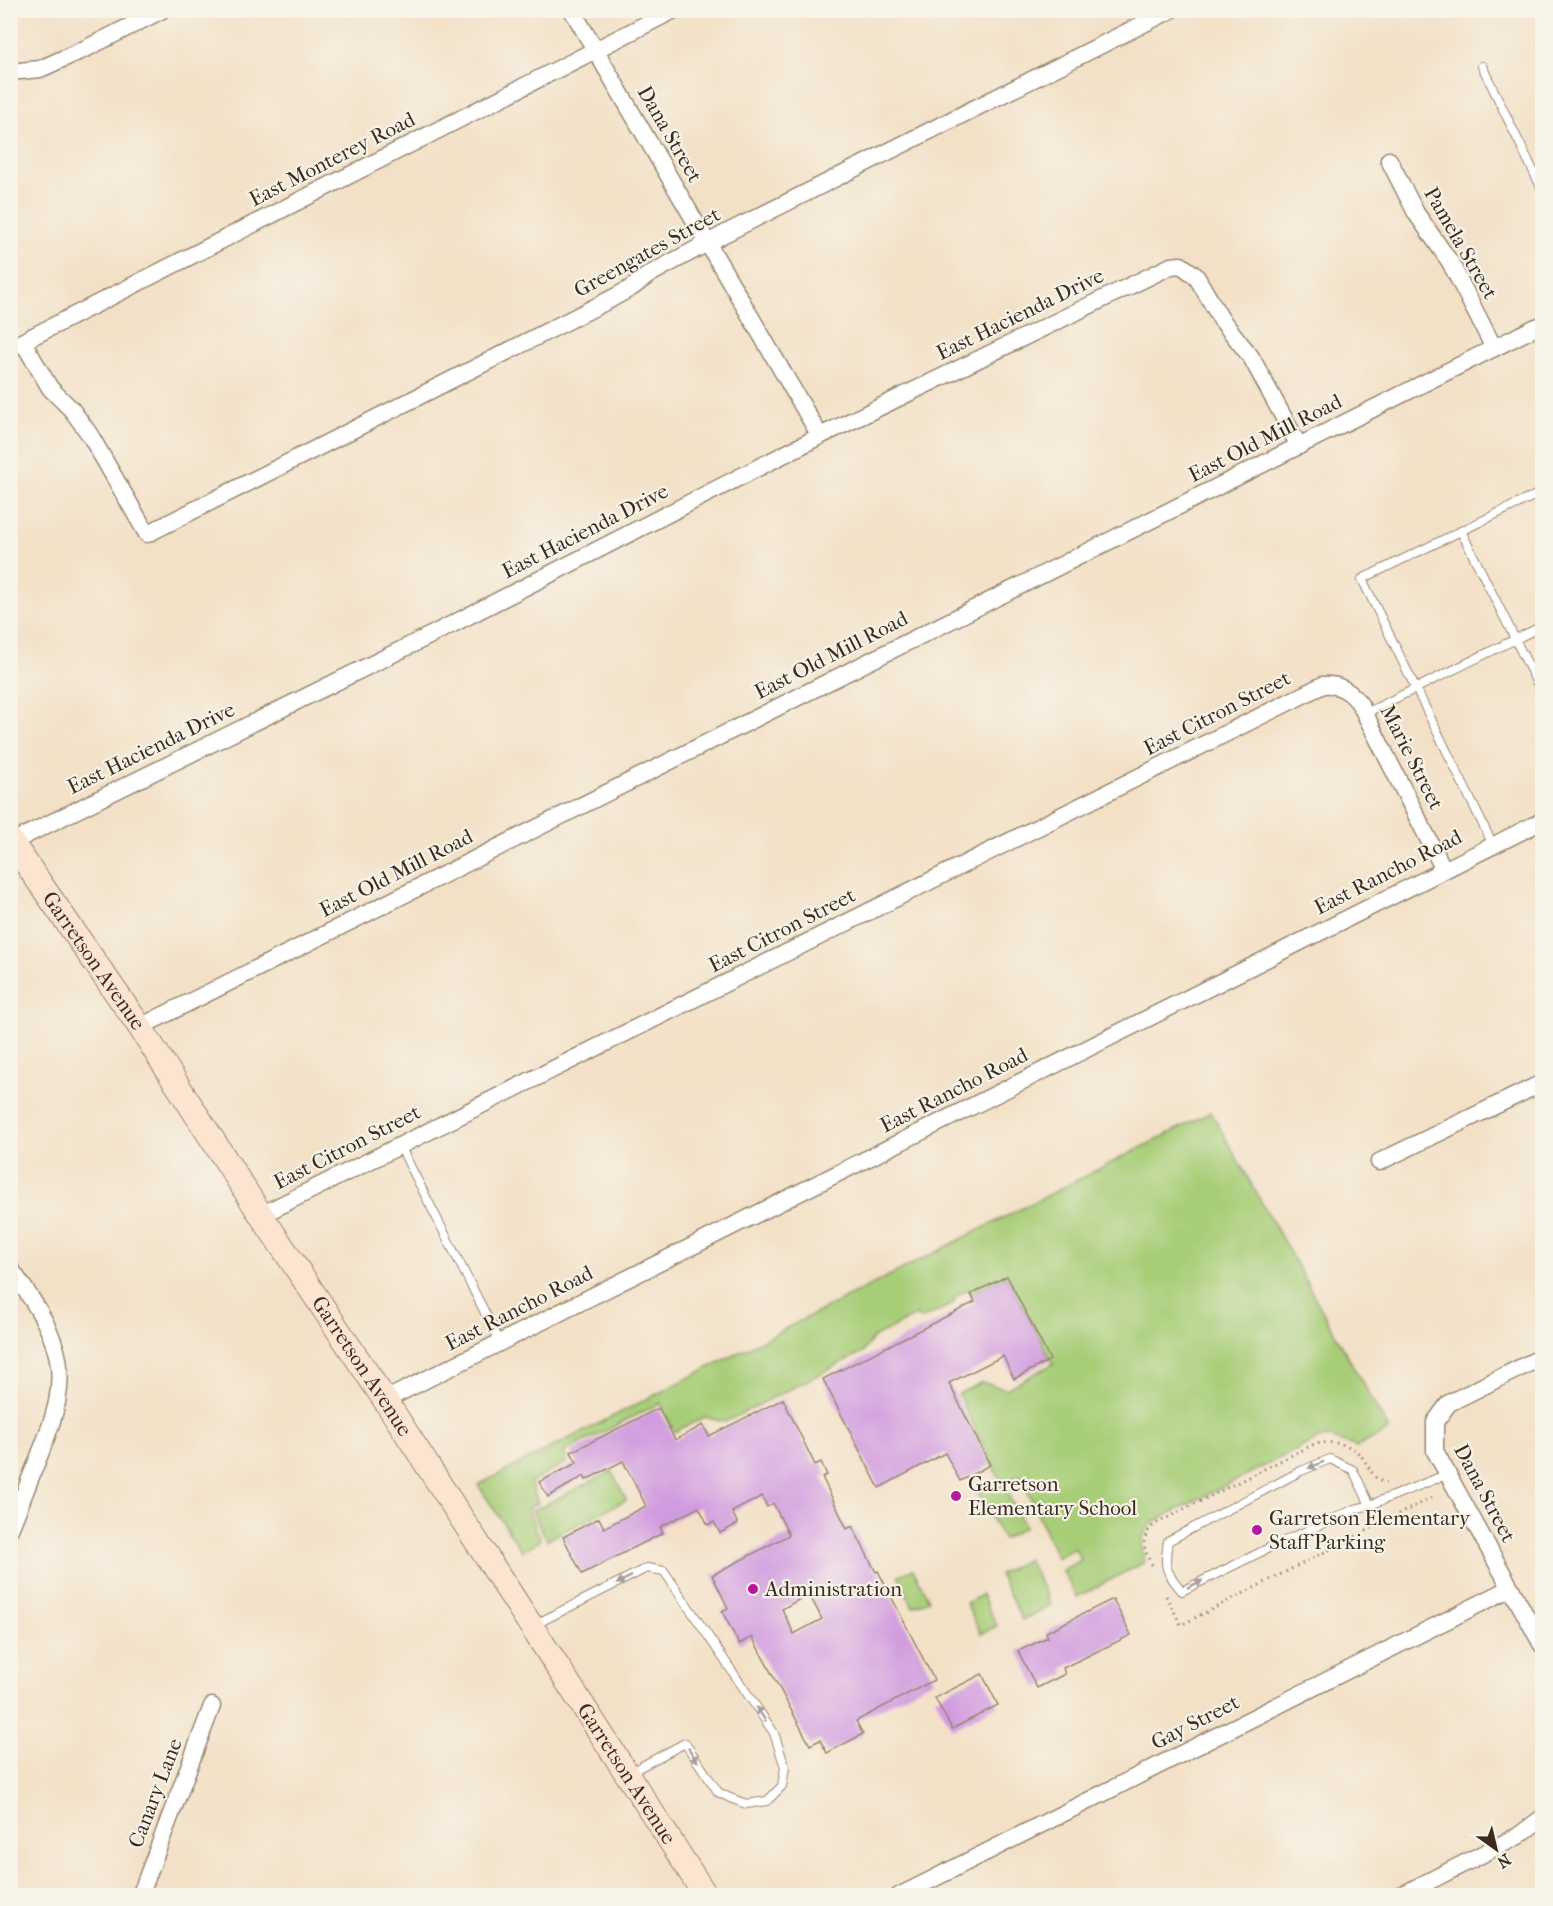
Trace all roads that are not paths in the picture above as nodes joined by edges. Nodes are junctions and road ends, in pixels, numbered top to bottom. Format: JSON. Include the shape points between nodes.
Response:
{"nodes":[{"id":1,"x":162,"y":10,"type":"edge"},
{"id":2,"x":572,"y":10,"type":"edge"},
{"id":3,"x":674,"y":10,"type":"edge"},
{"id":4,"x":1171,"y":10,"type":"edge"},
{"id":5,"x":595,"y":50,"type":"junction"},
{"id":6,"x":1482,"y":66,"type":"dead end"},
{"id":7,"x":10,"y":72,"type":"edge"},
{"id":8,"x":1389,"y":160,"type":"dead end"},
{"id":9,"x":1542,"y":189,"type":"edge"},
{"id":10,"x":707,"y":243,"type":"junction"},
{"id":11,"x":1542,"y":325,"type":"edge"},
{"id":12,"x":16,"y":345,"type":"edge"},
{"id":13,"x":1494,"y":348,"type":"junction"},
{"id":14,"x":820,"y":436,"type":"junction"},
{"id":15,"x":1299,"y":446,"type":"junction"},
{"id":16,"x":1542,"y":492,"type":"edge"},
{"id":17,"x":1461,"y":531,"type":"junction"},
{"id":18,"x":1542,"y":626,"type":"edge"},
{"id":19,"x":1515,"y":639,"type":"junction"},
{"id":20,"x":1323,"y":685,"type":"joint"},
{"id":21,"x":1416,"y":689,"type":"junction"},
{"id":22,"x":1542,"y":693,"type":"edge"},
{"id":23,"x":1366,"y":713,"type":"junction"},
{"id":24,"x":1542,"y":821,"type":"edge"},
{"id":25,"x":11,"y":841,"type":"edge"},
{"id":26,"x":1493,"y":845,"type":"junction"},
{"id":27,"x":1444,"y":870,"type":"junction"},
{"id":28,"x":140,"y":1027,"type":"junction"},
{"id":29,"x":1542,"y":1083,"type":"edge"},
{"id":30,"x":400,"y":1146,"type":"junction"},
{"id":31,"x":1379,"y":1162,"type":"dead end"},
{"id":32,"x":261,"y":1215,"type":"junction"},
{"id":33,"x":10,"y":1268,"type":"edge"},
{"id":34,"x":500,"y":1342,"type":"junction"},
{"id":35,"x":1542,"y":1357,"type":"edge"},
{"id":36,"x":385,"y":1400,"type":"junction"},
{"id":37,"x":1448,"y":1474,"type":"junction"},
{"id":38,"x":1370,"y":1505,"type":"junction"},
{"id":39,"x":10,"y":1529,"type":"edge"},
{"id":40,"x":1511,"y":1588,"type":"junction"},
{"id":41,"x":531,"y":1626,"type":"junction"},
{"id":42,"x":1542,"y":1645,"type":"edge"},
{"id":43,"x":212,"y":1706,"type":"dead end"},
{"id":44,"x":628,"y":1774,"type":"junction"},
{"id":45,"x":1542,"y":1818,"type":"edge"},
{"id":46,"x":140,"y":1896,"type":"edge"},
{"id":47,"x":706,"y":1896,"type":"edge"},
{"id":48,"x":899,"y":1896,"type":"edge"},
{"id":49,"x":1400,"y":1896,"type":"edge"}],
"edges":[{"from":1,"to":7,"type":"street","via":[[40,69]]},
{"from":2,"to":5,"type":"street","name":"Dana Street"},
{"from":3,"to":5,"type":"street","name":"East Monterey Road"},
{"from":4,"to":10,"type":"street","name":"Greengates Street"},
{"from":5,"to":10,"type":"street","name":"Dana Street"},
{"from":5,"to":12,"type":"street","name":"East Monterey Road"},
{"from":6,"to":9,"type":"lane"},
{"from":8,"to":13,"type":"street","name":"Pamela Street","via":[[1416,213],[1450,262]]},
{"from":10,"to":12,"type":"street","name":"Greengates Street","via":[[611,300],[147,534],[90,435]]},
{"from":10,"to":14,"type":"street","name":"Dana Street"},
{"from":11,"to":13,"type":"street","name":"East Old Mill Road"},
{"from":13,"to":15,"type":"street","name":"East Old Mill Road"},
{"from":14,"to":15,"type":"street","name":"East Hacienda Drive","via":[[1171,266],[1181,265],[1196,276],[1221,319],[1251,357]]},
{"from":14,"to":25,"type":"street","name":"East Hacienda Drive","via":[[445,628]]},
{"from":15,"to":28,"type":"street","name":"East Old Mill Road"},
{"from":16,"to":17,"type":"lane"},
{"from":17,"to":19,"type":"lane"},
{"from":17,"to":21,"type":"lane","via":[[1362,579]]},
{"from":18,"to":19,"type":"lane"},
{"from":19,"to":21,"type":"lane"},
{"from":19,"to":22,"type":"lane"},
{"from":20,"to":23,"type":"street","name":"Marie Street","via":[[1342,688],[1355,697]]},
{"from":20,"to":30,"type":"street","name":"East Citron Street"},
{"from":21,"to":23,"type":"lane"},
{"from":21,"to":26,"type":"lane"},
{"from":23,"to":27,"type":"street","name":"Marie Street"},
{"from":24,"to":26,"type":"street","name":"East Rancho Road"},
{"from":25,"to":28,"type":"street","name":"Garretson Avenue"},
{"from":26,"to":27,"type":"street","name":"East Rancho Road"},
{"from":27,"to":34,"type":"street","name":"East Rancho Road"},
{"from":28,"to":32,"type":"street","name":"Garretson Avenue"},
{"from":29,"to":31,"type":"street"},
{"from":30,"to":32,"type":"street","name":"East Citron Street"},
{"from":30,"to":34,"type":"lane"},
{"from":32,"to":36,"type":"street","name":"Garretson Avenue"},
{"from":33,"to":39,"type":"street","via":[[48,1329],[55,1346],[60,1384],[51,1425]]},
{"from":34,"to":36,"type":"street","name":"East Rancho Road"},
{"from":35,"to":37,"type":"street","name":"Dana Street","via":[[1449,1403],[1435,1422],[1435,1451]]},
{"from":36,"to":41,"type":"street","name":"Garretson Avenue"},
{"from":37,"to":38,"type":"lane"},
{"from":37,"to":40,"type":"street","name":"Dana Street"},
{"from":38,"to":38,"type":"lane","one_way":true,"via":[[1353,1470],[1330,1459],[1168,1540],[1164,1564],[1182,1591],[1270,1547]]},
{"from":40,"to":42,"type":"street","name":"Dana Street"},
{"from":40,"to":48,"type":"street","name":"Gay Street"},
{"from":41,"to":44,"type":"street","name":"Garretson Avenue"},
{"from":44,"to":41,"type":"lane","one_way":true,"via":[[685,1743],[718,1792],[746,1804],[767,1801],[782,1786],[785,1767],[774,1734],[664,1571],[646,1568]]},
{"from":43,"to":46,"type":"street","name":"Canary Lane"},
{"from":44,"to":47,"type":"street","name":"Garretson Avenue"},
{"from":45,"to":49,"type":"street","via":[[1518,1836]]}]}
